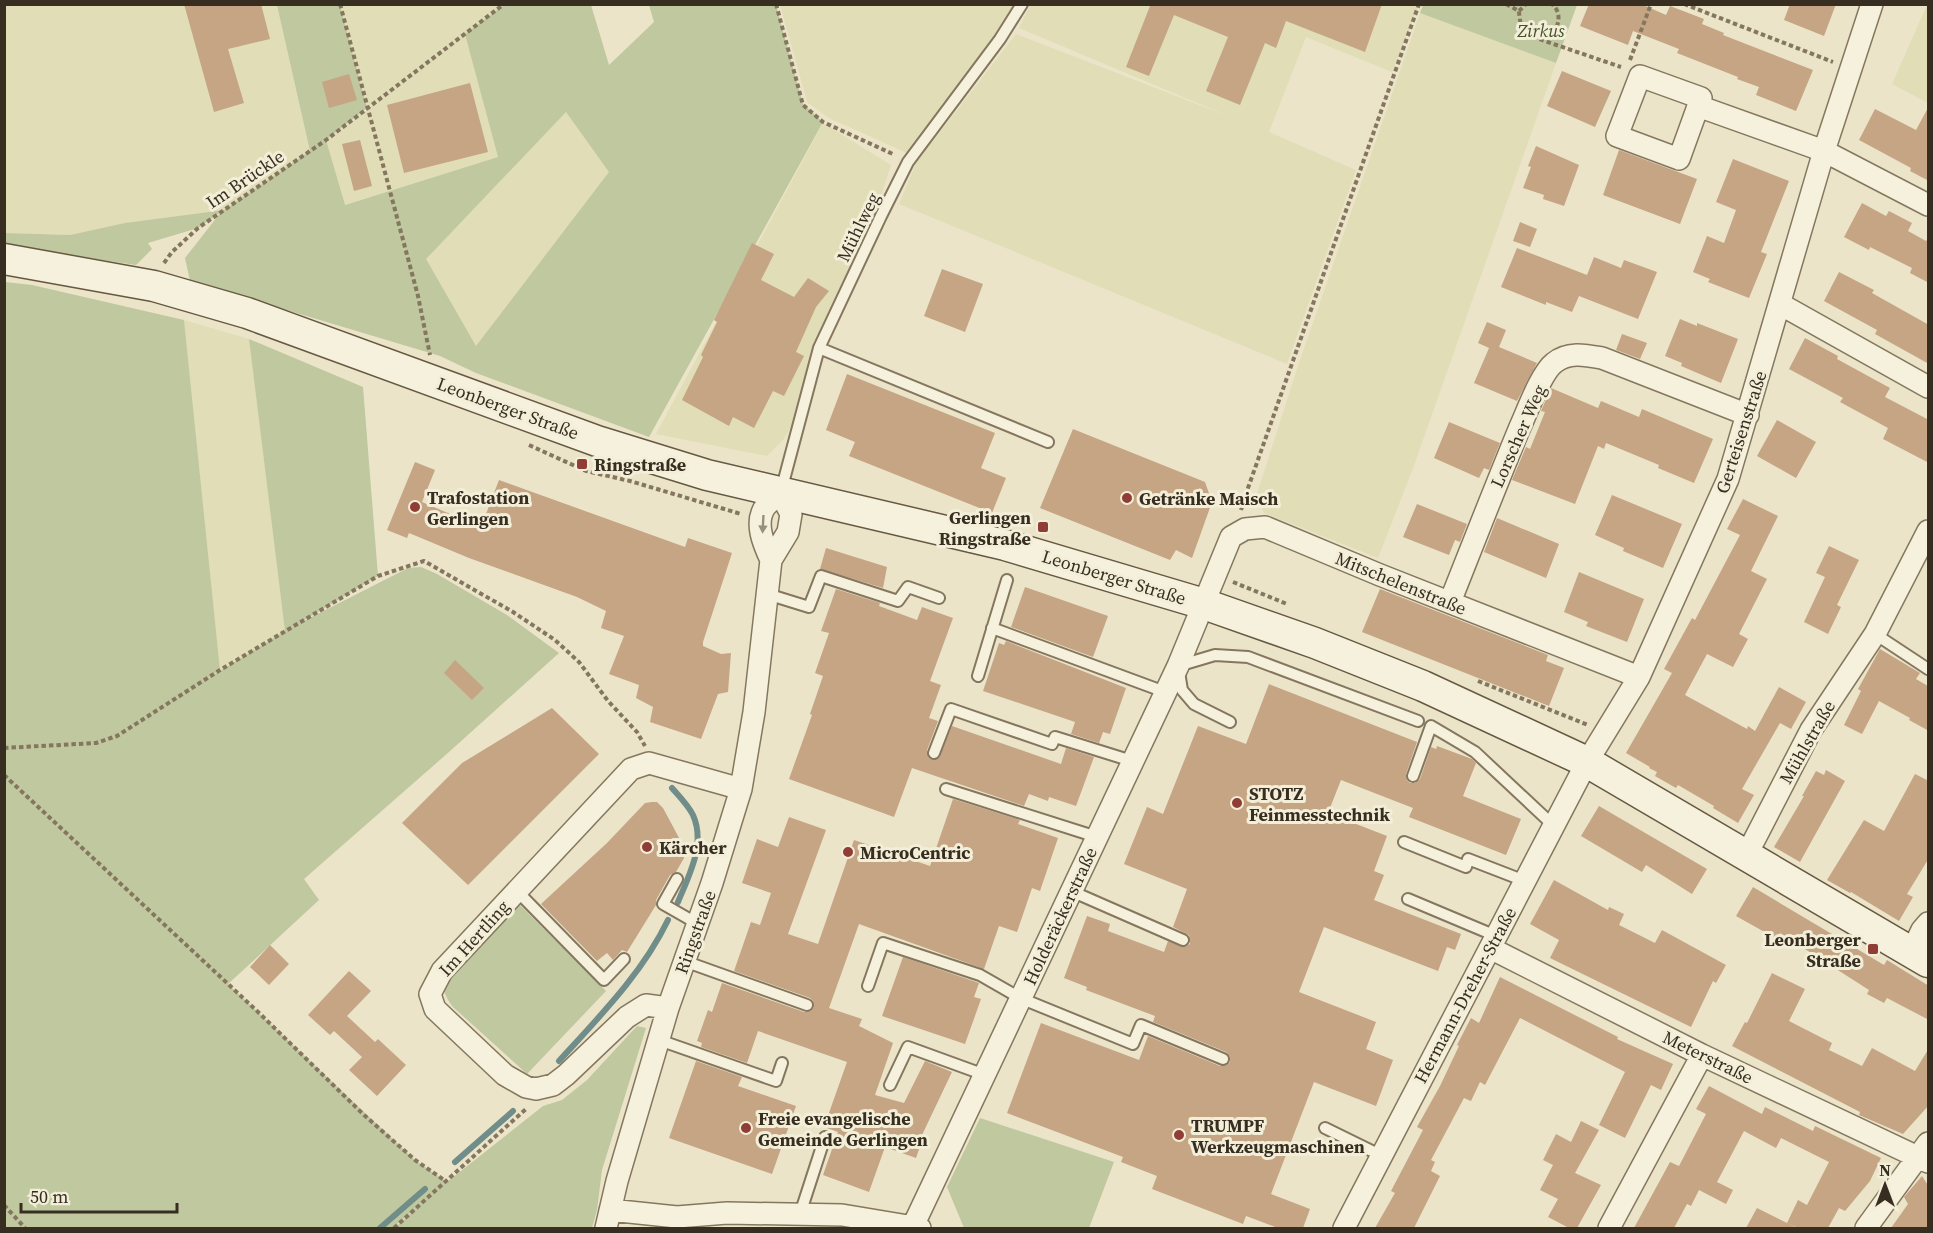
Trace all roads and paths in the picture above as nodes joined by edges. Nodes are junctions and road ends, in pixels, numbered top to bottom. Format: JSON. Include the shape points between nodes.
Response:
{"nodes":[{"id":1,"x":340,"y":4,"type":"edge"},
{"id":2,"x":504,"y":4,"type":"edge"},
{"id":3,"x":776,"y":4,"type":"edge"},
{"id":4,"x":1022,"y":4,"type":"edge"},
{"id":5,"x":1419,"y":4,"type":"edge"},
{"id":6,"x":1506,"y":4,"type":"edge"},
{"id":7,"x":1526,"y":4,"type":"edge"},
{"id":8,"x":1552,"y":4,"type":"edge"},
{"id":9,"x":1651,"y":4,"type":"edge"},
{"id":10,"x":1684,"y":4,"type":"edge"},
{"id":11,"x":1872,"y":4,"type":"edge"},
{"id":12,"x":1519,"y":10,"type":"junction"},
{"id":13,"x":1536,"y":38,"type":"junction"},
{"id":14,"x":1851,"y":69,"type":"junction"},
{"id":15,"x":1698,"y":106,"type":"dead end"},
{"id":16,"x":367,"y":108,"type":"junction"},
{"id":17,"x":1824,"y":151,"type":"junction"},
{"id":18,"x":909,"y":162,"type":"junction"},
{"id":19,"x":1929,"y":205,"type":"edge"},
{"id":20,"x":4,"y":259,"type":"edge"},
{"id":21,"x":154,"y":286,"type":"junction"},
{"id":22,"x":1780,"y":304,"type":"junction"},
{"id":23,"x":819,"y":348,"type":"junction"},
{"id":24,"x":427,"y":378,"type":"junction"},
{"id":25,"x":1929,"y":387,"type":"edge"},
{"id":26,"x":1748,"y":415,"type":"junction"},
{"id":27,"x":1048,"y":442,"type":"dead end"},
{"id":28,"x":524,"y":443,"type":"dead end"},
{"id":29,"x":780,"y":493,"type":"junction"},
{"id":30,"x":1241,"y":513,"type":"dead end"},
{"id":31,"x":761,"y":522,"type":"junction"},
{"id":32,"x":1929,"y":531,"type":"edge"},
{"id":33,"x":771,"y":560,"type":"junction"},
{"id":34,"x":1007,"y":580,"type":"dead end"},
{"id":35,"x":767,"y":594,"type":"junction"},
{"id":36,"x":939,"y":598,"type":"dead end"},
{"id":37,"x":1450,"y":602,"type":"junction"},
{"id":38,"x":1204,"y":604,"type":"junction"},
{"id":39,"x":992,"y":628,"type":"junction"},
{"id":40,"x":1875,"y":634,"type":"junction"},
{"id":41,"x":1178,"y":666,"type":"junction"},
{"id":42,"x":1929,"y":669,"type":"edge"},
{"id":43,"x":978,"y":676,"type":"dead end"},
{"id":44,"x":1639,"y":677,"type":"junction"},
{"id":45,"x":1165,"y":692,"type":"junction"},
{"id":46,"x":1418,"y":721,"type":"dead end"},
{"id":47,"x":1230,"y":722,"type":"dead end"},
{"id":48,"x":4,"y":748,"type":"edge"},
{"id":49,"x":934,"y":753,"type":"dead end"},
{"id":50,"x":1132,"y":761,"type":"junction"},
{"id":51,"x":1587,"y":762,"type":"junction"},
{"id":52,"x":649,"y":763,"type":"junction"},
{"id":53,"x":4,"y":775,"type":"edge"},
{"id":54,"x":1413,"y":776,"type":"dead end"},
{"id":55,"x":741,"y":789,"type":"junction"},
{"id":56,"x":946,"y":789,"type":"dead end"},
{"id":57,"x":1554,"y":826,"type":"junction"},
{"id":58,"x":1096,"y":837,"type":"junction"},
{"id":59,"x":1404,"y":842,"type":"dead end"},
{"id":60,"x":1747,"y":854,"type":"junction"},
{"id":61,"x":677,"y":879,"type":"dead end"},
{"id":62,"x":1525,"y":881,"type":"junction"},
{"id":63,"x":517,"y":891,"type":"junction"},
{"id":64,"x":1071,"y":891,"type":"junction"},
{"id":65,"x":1408,"y":899,"type":"dead end"},
{"id":66,"x":1929,"y":923,"type":"edge"},
{"id":67,"x":698,"y":924,"type":"junction"},
{"id":68,"x":1183,"y":940,"type":"dead end"},
{"id":69,"x":1493,"y":942,"type":"junction"},
{"id":70,"x":1920,"y":957,"type":"edge"},
{"id":71,"x":624,"y":959,"type":"dead end"},
{"id":72,"x":684,"y":961,"type":"junction"},
{"id":73,"x":868,"y":986,"type":"dead end"},
{"id":74,"x":1020,"y":998,"type":"junction"},
{"id":75,"x":807,"y":1005,"type":"dead end"},
{"id":76,"x":668,"y":1008,"type":"junction"},
{"id":77,"x":658,"y":1040,"type":"junction"},
{"id":78,"x":1702,"y":1055,"type":"junction"},
{"id":79,"x":1223,"y":1059,"type":"dead end"},
{"id":80,"x":782,"y":1063,"type":"dead end"},
{"id":81,"x":985,"y":1075,"type":"junction"},
{"id":82,"x":890,"y":1085,"type":"dead end"},
{"id":83,"x":536,"y":1089,"type":"junction"},
{"id":84,"x":1325,"y":1128,"type":"dead end"},
{"id":85,"x":825,"y":1137,"type":"dead end"},
{"id":86,"x":1925,"y":1154,"type":"edge"},
{"id":87,"x":1382,"y":1156,"type":"junction"},
{"id":88,"x":447,"y":1182,"type":"junction"},
{"id":89,"x":4,"y":1205,"type":"edge"},
{"id":90,"x":800,"y":1214,"type":"junction"},
{"id":91,"x":608,"y":1219,"type":"edge"},
{"id":92,"x":916,"y":1227,"type":"edge"},
{"id":93,"x":25,"y":1228,"type":"edge"},
{"id":94,"x":394,"y":1228,"type":"edge"},
{"id":95,"x":1344,"y":1228,"type":"edge"},
{"id":96,"x":1609,"y":1228,"type":"edge"},
{"id":97,"x":1866,"y":1228,"type":"edge"}],
"edges":[{"from":1,"to":16,"type":"path"},
{"from":2,"to":16,"type":"path","name":"Im Brückle"},
{"from":3,"to":18,"type":"path","via":[[803,105],[823,122]]},
{"from":4,"to":18,"type":"lane","name":"Mühlweg"},
{"from":5,"to":30,"type":"path"},
{"from":6,"to":12,"type":"path"},
{"from":7,"to":12,"type":"path"},
{"from":8,"to":13,"type":"path","via":[[1559,18],[1553,35]]},
{"from":9,"to":13,"type":"path","via":[[1626,69]]},
{"from":10,"to":14,"type":"path"},
{"from":11,"to":14,"type":"street","name":"Gerteisenstraße"},
{"from":12,"to":13,"type":"path","via":[[1520,25]]},
{"from":14,"to":17,"type":"street","name":"Gerteisenstraße"},
{"from":15,"to":17,"type":"street"},
{"from":16,"to":21,"type":"path","name":"Im Brückle","via":[[198,228],[172,252]]},
{"from":16,"to":24,"type":"path","via":[[418,296],[430,353]]},
{"from":17,"to":19,"type":"street"},
{"from":17,"to":22,"type":"street","name":"Gerteisenstraße"},
{"from":18,"to":23,"type":"lane","name":"Mühlweg"},
{"from":20,"to":21,"type":"main road","name":"Leonberger Straße"},
{"from":21,"to":24,"type":"main road","name":"Leonberger Straße","via":[[247,313]]},
{"from":22,"to":25,"type":"street"},
{"from":22,"to":26,"type":"street","name":"Gerteisenstraße"},
{"from":23,"to":27,"type":"lane"},
{"from":23,"to":29,"type":"lane","name":"Mühlweg"},
{"from":24,"to":29,"type":"main road","name":"Leonberger Straße","via":[[597,441]]},
{"from":26,"to":37,"type":"street","name":"Lorscher Weg","via":[[1602,358],[1569,355],[1553,363],[1534,394]]},
{"from":26,"to":44,"type":"street","name":"Gerteisenstraße","via":[[1728,479]]},
{"from":28,"to":31,"type":"path","via":[[586,471]]},
{"from":29,"to":31,"type":"street","via":[[765,508]]},
{"from":29,"to":33,"type":"street","name":"Ringstraße","via":[[791,514],[788,532]]},
{"from":29,"to":38,"type":"main road","name":"Leonberger Straße","via":[[1005,545]]},
{"from":31,"to":33,"type":"street","name":"Ringstraße","one_way":true,"via":[[763,542]]},
{"from":32,"to":40,"type":"street","name":"Mühlstraße"},
{"from":33,"to":35,"type":"street","name":"Ringstraße"},
{"from":34,"to":39,"type":"lane"},
{"from":35,"to":36,"type":"lane","via":[[809,607],[820,576],[898,601],[908,587]]},
{"from":35,"to":55,"type":"street","name":"Ringstraße"},
{"from":37,"to":38,"type":"street","name":"Mitschelenstraße","via":[[1265,526],[1245,529],[1231,537]]},
{"from":37,"to":44,"type":"street","name":"Mitschelenstraße"},
{"from":38,"to":41,"type":"street","name":"Holderäckerstraße"},
{"from":38,"to":51,"type":"main road","name":"Leonberger Straße","via":[[1423,686]]},
{"from":39,"to":43,"type":"lane"},
{"from":39,"to":45,"type":"lane"},
{"from":40,"to":42,"type":"lane"},
{"from":40,"to":60,"type":"street","name":"Mühlstraße","via":[[1811,730]]},
{"from":41,"to":45,"type":"street","name":"Holderäckerstraße"},
{"from":41,"to":46,"type":"lane","via":[[1215,655],[1248,657]]},
{"from":41,"to":47,"type":"lane","via":[[1182,690],[1194,704]]},
{"from":44,"to":51,"type":"street","name":"Gerteisenstraße"},
{"from":45,"to":50,"type":"street","name":"Holderäckerstraße"},
{"from":48,"to":52,"type":"path","via":[[96,743],[117,736],[378,576],[424,561],[555,640],[579,662],[644,741]]},
{"from":49,"to":50,"type":"lane","via":[[951,709],[1052,744],[1055,736]]},
{"from":50,"to":58,"type":"street","name":"Holderäckerstraße"},
{"from":51,"to":57,"type":"street","name":"Hermann-Dreher-Straße"},
{"from":51,"to":60,"type":"main road","name":"Leonberger Straße"},
{"from":52,"to":55,"type":"street"},
{"from":52,"to":63,"type":"street","name":"Im Hertling","via":[[631,769]]},
{"from":53,"to":88,"type":"path","via":[[364,1115]]},
{"from":54,"to":57,"type":"lane","via":[[1431,726],[1475,752]]},
{"from":55,"to":67,"type":"street","name":"Ringstraße"},
{"from":56,"to":58,"type":"lane"},
{"from":57,"to":62,"type":"street","name":"Hermann-Dreher-Straße"},
{"from":58,"to":64,"type":"street","name":"Holderäckerstraße"},
{"from":59,"to":62,"type":"lane","via":[[1466,867],[1468,859]]},
{"from":60,"to":70,"type":"main road","name":"Leonberger Straße"},
{"from":61,"to":67,"type":"lane","via":[[663,904]]},
{"from":62,"to":69,"type":"street","name":"Hermann-Dreher-Straße"},
{"from":63,"to":71,"type":"lane","via":[[604,980]]},
{"from":63,"to":83,"type":"street","name":"Im Hertling","via":[[442,971],[430,994],[435,1009],[505,1076]]},
{"from":64,"to":68,"type":"lane"},
{"from":64,"to":74,"type":"street","name":"Holderäckerstraße"},
{"from":65,"to":69,"type":"lane"},
{"from":66,"to":70,"type":"street","via":[[1922,930]]},
{"from":67,"to":72,"type":"street","name":"Ringstraße"},
{"from":69,"to":78,"type":"street","name":"Meterstraße"},
{"from":69,"to":87,"type":"street","name":"Hermann-Dreher-Straße"},
{"from":72,"to":75,"type":"lane"},
{"from":72,"to":76,"type":"street","name":"Ringstraße"},
{"from":73,"to":74,"type":"lane","via":[[883,943],[980,975]]},
{"from":74,"to":79,"type":"lane","via":[[1133,1044],[1141,1025]]},
{"from":74,"to":81,"type":"street","name":"Holderäckerstraße"},
{"from":76,"to":77,"type":"street","name":"Ringstraße"},
{"from":76,"to":83,"type":"street","via":[[646,1005],[627,1017],[566,1076],[553,1085]]},
{"from":77,"to":80,"type":"lane","via":[[776,1081]]},
{"from":77,"to":91,"type":"street","name":"Ringstraße"},
{"from":78,"to":86,"type":"street","name":"Meterstraße"},
{"from":78,"to":96,"type":"street"},
{"from":81,"to":82,"type":"lane","via":[[908,1047]]},
{"from":81,"to":92,"type":"street","name":"Holderäckerstraße"},
{"from":83,"to":88,"type":"path","via":[[526,1109]]},
{"from":84,"to":87,"type":"lane"},
{"from":85,"to":90,"type":"lane"},
{"from":86,"to":97,"type":"street"},
{"from":87,"to":95,"type":"street","name":"Hermann-Dreher-Straße"},
{"from":88,"to":94,"type":"path"},
{"from":89,"to":93,"type":"path"},
{"from":90,"to":91,"type":"street"},
{"from":90,"to":92,"type":"street","via":[[842,1215]]}]}
